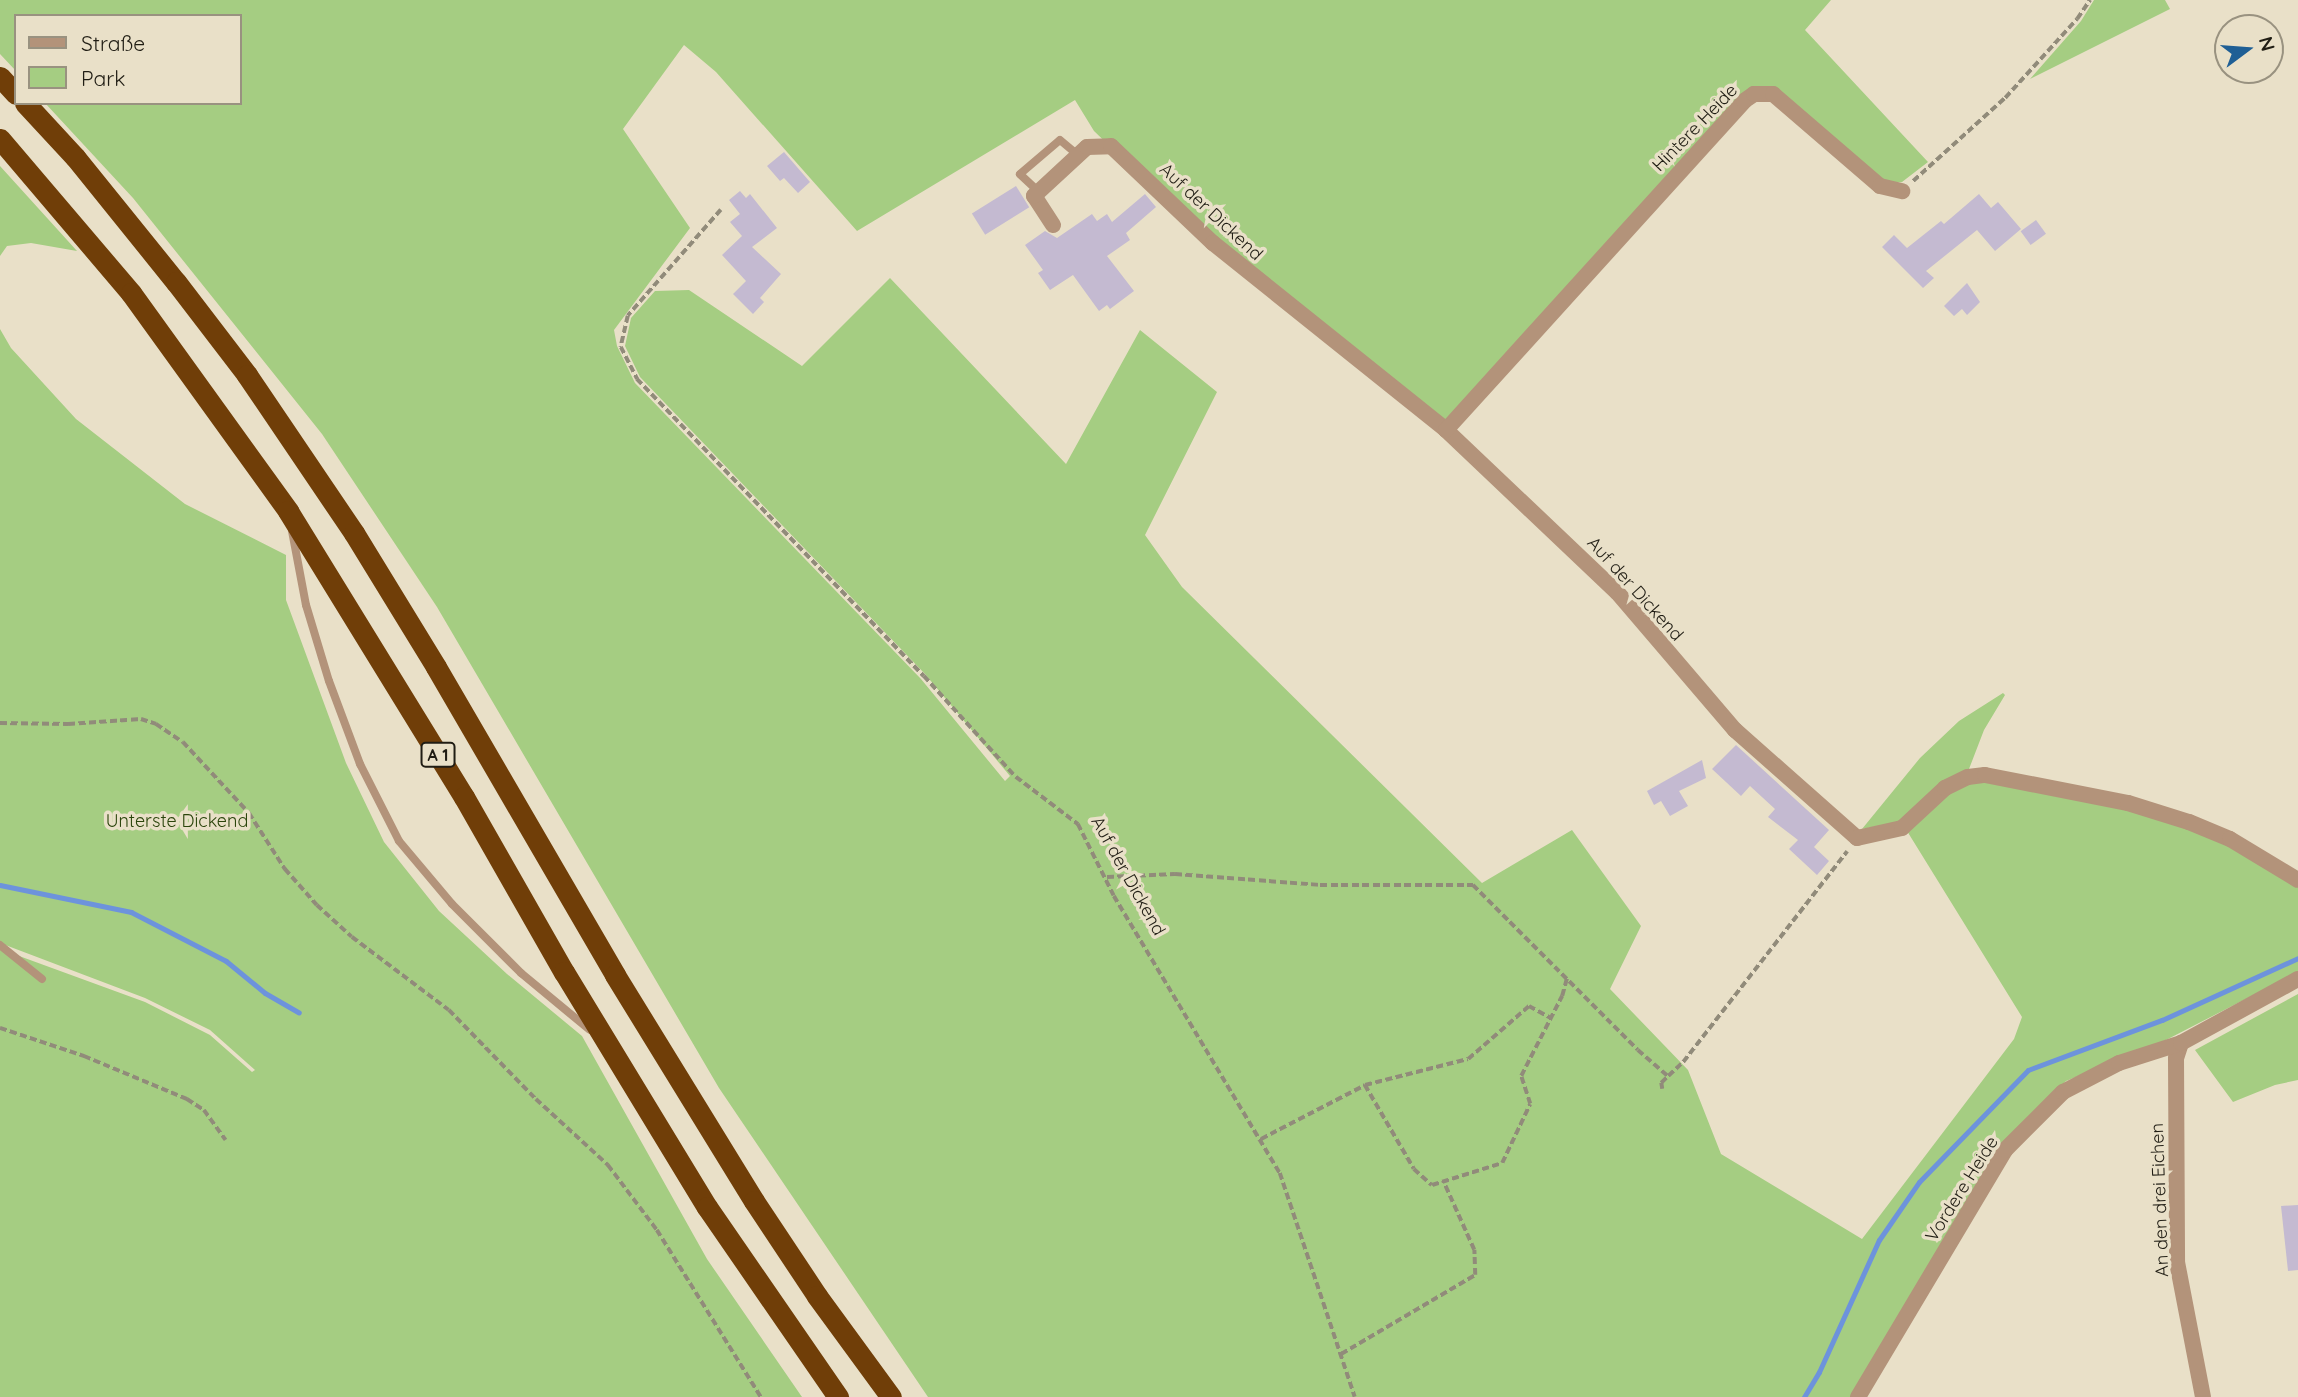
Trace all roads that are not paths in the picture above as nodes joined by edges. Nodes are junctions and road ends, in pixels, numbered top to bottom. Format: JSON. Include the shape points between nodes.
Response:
{"nodes":[{"id":1,"x":0,"y":77,"type":"edge"},
{"id":2,"x":14,"y":92,"type":"edge"},
{"id":3,"x":26,"y":105,"type":"edge"},
{"id":4,"x":0,"y":139,"type":"edge"},
{"id":5,"x":1078,"y":155,"type":"junction"},
{"id":6,"x":1902,"y":191,"type":"road end"},
{"id":7,"x":1039,"y":192,"type":"junction"},
{"id":8,"x":1054,"y":225,"type":"dead end"},
{"id":9,"x":1446,"y":430,"type":"junction"},
{"id":10,"x":288,"y":511,"type":"junction"},
{"id":11,"x":2298,"y":880,"type":"edge"},
{"id":12,"x":0,"y":945,"type":"edge"},
{"id":13,"x":42,"y":979,"type":"dead end"},
{"id":14,"x":2298,"y":979,"type":"edge"},
{"id":15,"x":2181,"y":1043,"type":"junction"},
{"id":16,"x":608,"y":1045,"type":"junction"},
{"id":17,"x":838,"y":1397,"type":"edge"},
{"id":18,"x":891,"y":1397,"type":"edge"},
{"id":19,"x":1858,"y":1397,"type":"edge"},
{"id":20,"x":2203,"y":1397,"type":"edge"}],
"edges":[{"from":1,"to":2,"type":"highway"},
{"from":3,"to":18,"type":"highway","number":"A 1","via":[[75,157],[176,282],[247,375],[354,533],[754,1201]]},
{"from":4,"to":10,"type":"highway","number":"A 1","via":[[131,293]]},
{"from":5,"to":7,"type":"street","name":"Auf der Dickend"},
{"from":5,"to":7,"type":"lane","via":[[1060,140],[1020,174]]},
{"from":5,"to":9,"type":"street","name":"Auf der Dickend","via":[[1087,147],[1111,146],[1213,243]]},
{"from":6,"to":9,"type":"street","name":"Hintere Heide","via":[[1880,186],[1773,94],[1754,94]]},
{"from":7,"to":8,"type":"street","via":[[1034,196]]},
{"from":9,"to":11,"type":"street","name":"Auf der Dickend","via":[[1617,592],[1735,730],[1857,838],[1902,828],[1945,788],[1985,775],[2128,803],[2189,822],[2230,839]]},
{"from":10,"to":16,"type":"highway","number":"A 1","via":[[464,797]]},
{"from":10,"to":16,"type":"lane","via":[[306,605],[330,681],[360,764],[399,841],[452,904],[521,973]]},
{"from":12,"to":13,"type":"lane"},
{"from":14,"to":15,"type":"street","name":"Vordere Heide"},
{"from":15,"to":19,"type":"street","name":"Vordere Heide","via":[[2119,1063],[2067,1089],[2005,1150]]},
{"from":15,"to":20,"type":"street","name":"An den drei Eichen","via":[[2176,1058],[2177,1262]]},
{"from":16,"to":17,"type":"highway","number":"A 1","via":[[707,1207]]}]}
